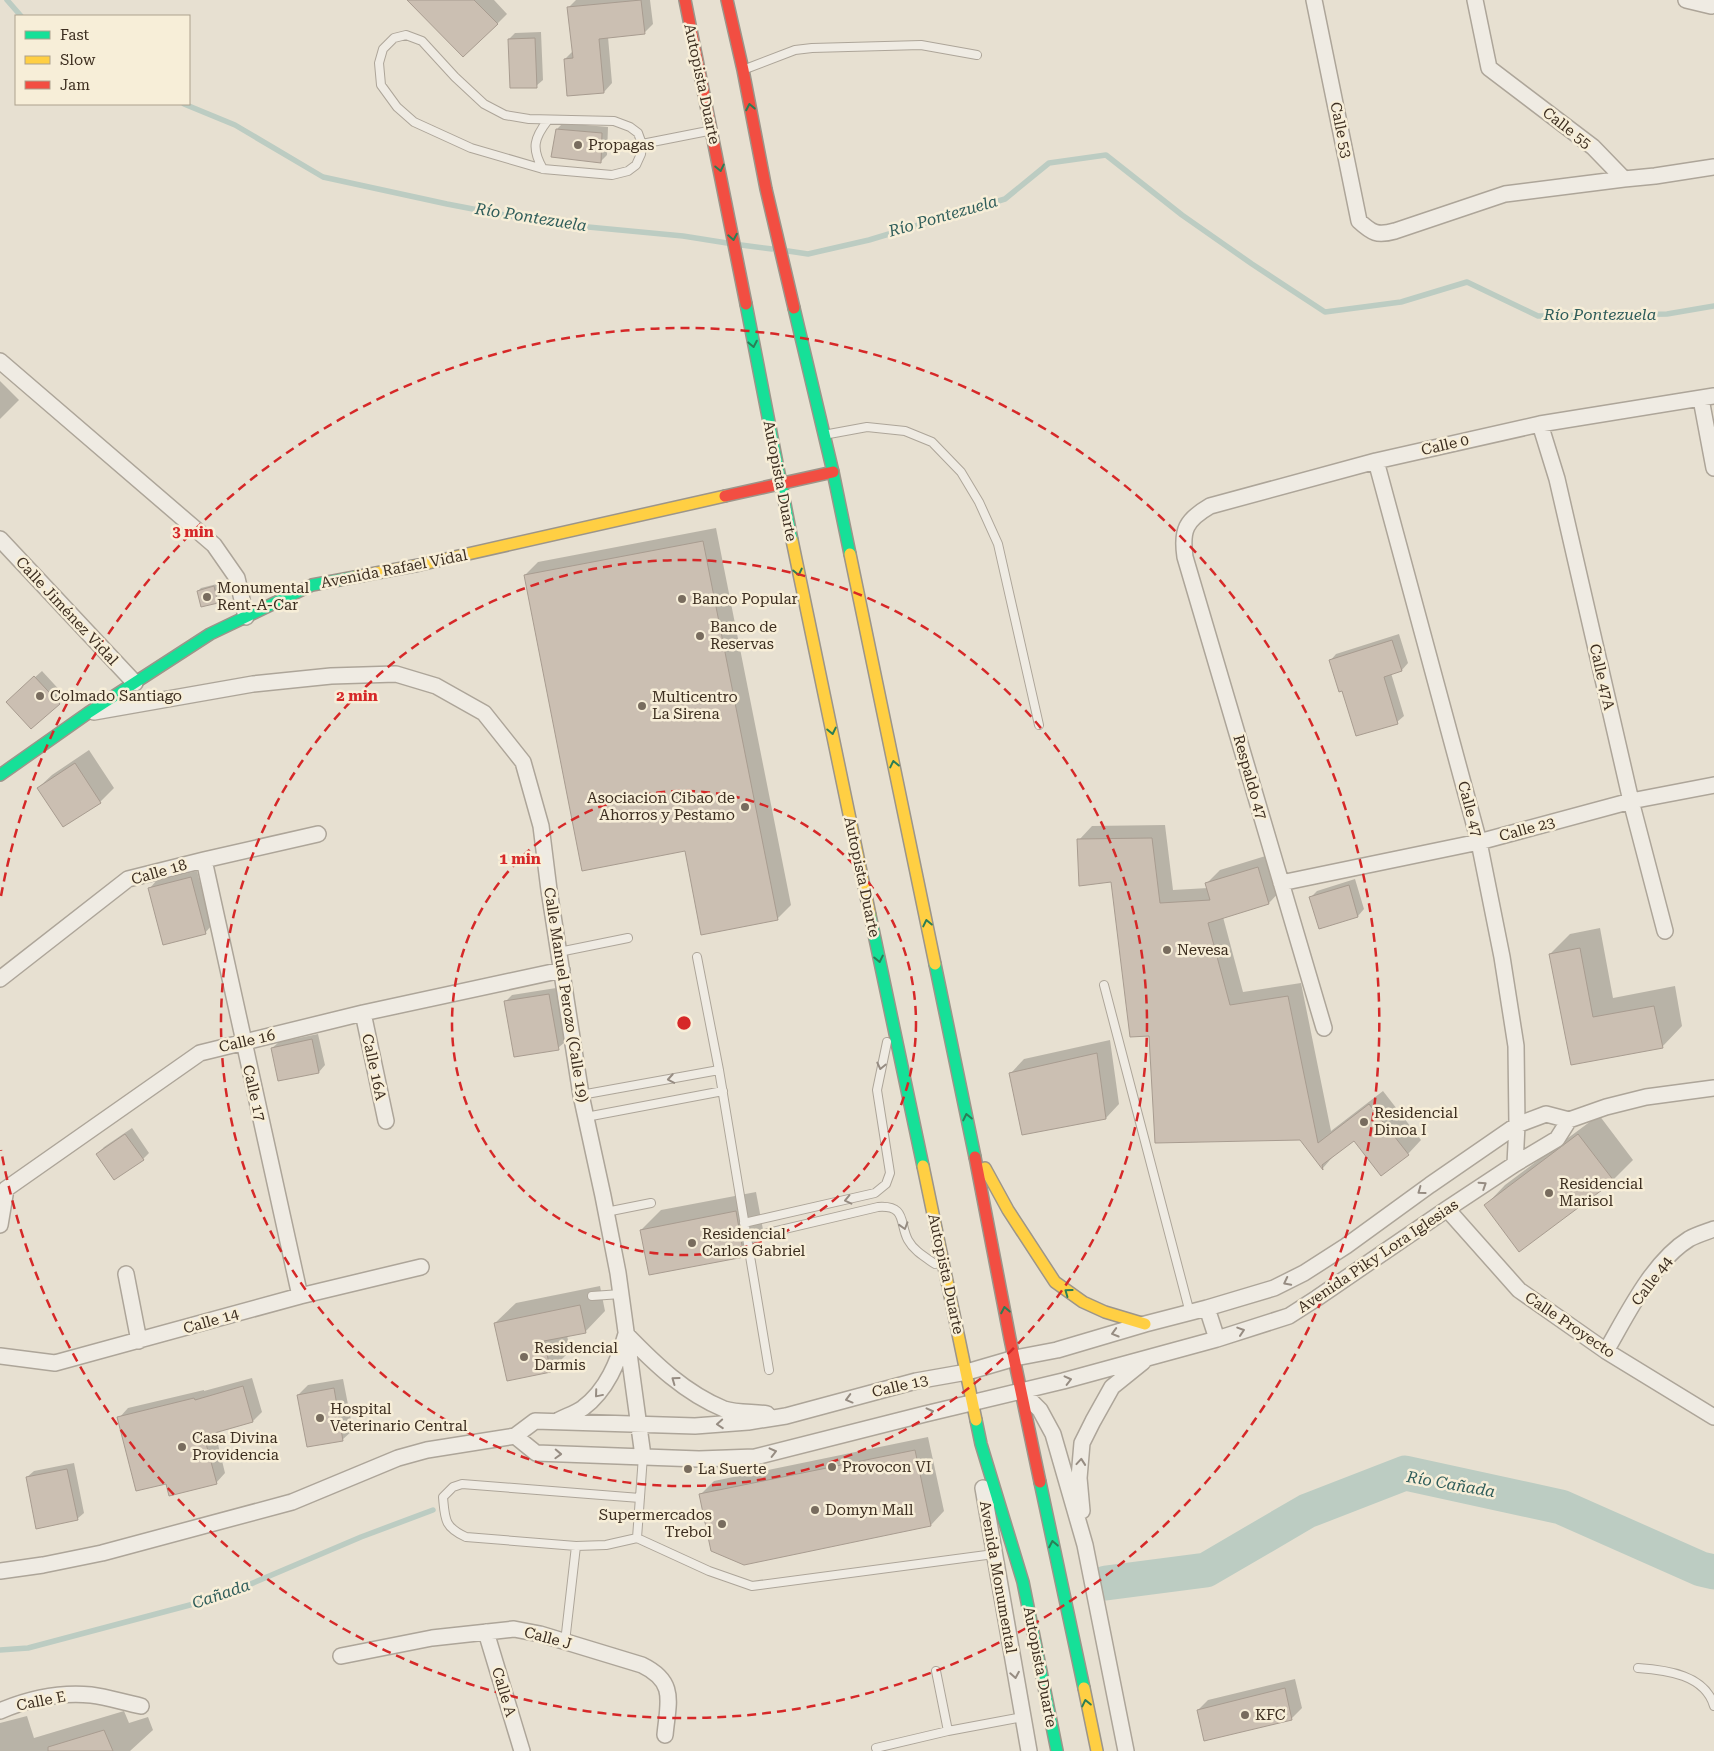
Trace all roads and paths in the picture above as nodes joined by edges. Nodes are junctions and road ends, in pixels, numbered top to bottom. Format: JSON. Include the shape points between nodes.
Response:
{"nodes":[{"id":1,"x":685,"y":0,"type":"edge"},
{"id":2,"x":727,"y":0,"type":"edge"},
{"id":3,"x":1314,"y":0,"type":"edge"},
{"id":4,"x":1475,"y":0,"type":"edge"},
{"id":5,"x":1686,"y":0,"type":"edge"},
{"id":6,"x":1711,"y":6,"type":"dead end"},
{"id":7,"x":743,"y":20,"type":"dead end"},
{"id":8,"x":977,"y":55,"type":"dead end"},
{"id":9,"x":743,"y":70,"type":"junction"},
{"id":10,"x":548,"y":120,"type":"junction"},
{"id":11,"x":711,"y":130,"type":"junction"},
{"id":12,"x":642,"y":144,"type":"junction"},
{"id":13,"x":1714,"y":167,"type":"edge"},
{"id":14,"x":543,"y":169,"type":"junction"},
{"id":15,"x":1624,"y":178,"type":"junction"},
{"id":16,"x":0,"y":361,"type":"edge"},
{"id":17,"x":1708,"y":397,"type":"edge"},
{"id":18,"x":1540,"y":424,"type":"junction"},
{"id":19,"x":824,"y":435,"type":"junction"},
{"id":20,"x":1376,"y":461,"type":"junction"},
{"id":21,"x":1714,"y":468,"type":"edge"},
{"id":22,"x":833,"y":472,"type":"junction"},
{"id":23,"x":780,"y":484,"type":"junction"},
{"id":24,"x":1187,"y":526,"type":"joint"},
{"id":25,"x":0,"y":539,"type":"edge"},
{"id":26,"x":246,"y":617,"type":"junction"},
{"id":27,"x":135,"y":683,"type":"junction"},
{"id":28,"x":88,"y":713,"type":"junction"},
{"id":29,"x":1039,"y":725,"type":"dead end"},
{"id":30,"x":0,"y":775,"type":"edge"},
{"id":31,"x":1714,"y":786,"type":"edge"},
{"id":32,"x":1631,"y":801,"type":"junction"},
{"id":33,"x":318,"y":834,"type":"dead end"},
{"id":34,"x":1479,"y":842,"type":"junction"},
{"id":35,"x":204,"y":860,"type":"junction"},
{"id":36,"x":1281,"y":883,"type":"junction"},
{"id":37,"x":1665,"y":930,"type":"dead end"},
{"id":38,"x":628,"y":938,"type":"dead end"},
{"id":39,"x":559,"y":952,"type":"junction"},
{"id":40,"x":697,"y":957,"type":"dead end"},
{"id":41,"x":562,"y":970,"type":"junction"},
{"id":42,"x":0,"y":979,"type":"edge"},
{"id":43,"x":1104,"y":985,"type":"dead end"},
{"id":44,"x":363,"y":1013,"type":"junction"},
{"id":45,"x":892,"y":1019,"type":"junction"},
{"id":46,"x":1324,"y":1028,"type":"dead end"},
{"id":47,"x":243,"y":1043,"type":"junction"},
{"id":48,"x":719,"y":1070,"type":"junction"},
{"id":49,"x":1714,"y":1088,"type":"edge"},
{"id":50,"x":723,"y":1091,"type":"junction"},
{"id":51,"x":581,"y":1095,"type":"junction"},
{"id":52,"x":586,"y":1116,"type":"junction"},
{"id":53,"x":1569,"y":1120,"type":"junction"},
{"id":54,"x":386,"y":1121,"type":"dead end"},
{"id":55,"x":1517,"y":1125,"type":"junction"},
{"id":56,"x":973,"y":1146,"type":"junction"},
{"id":57,"x":1515,"y":1164,"type":"junction"},
{"id":58,"x":3,"y":1188,"type":"edge"},
{"id":59,"x":651,"y":1203,"type":"dead end"},
{"id":60,"x":1447,"y":1209,"type":"junction"},
{"id":61,"x":606,"y":1212,"type":"junction"},
{"id":62,"x":744,"y":1223,"type":"junction"},
{"id":63,"x":0,"y":1225,"type":"edge"},
{"id":64,"x":1714,"y":1229,"type":"edge"},
{"id":65,"x":746,"y":1238,"type":"junction"},
{"id":66,"x":421,"y":1267,"type":"dead end"},
{"id":67,"x":945,"y":1271,"type":"junction"},
{"id":68,"x":126,"y":1274,"type":"dead end"},
{"id":69,"x":621,"y":1294,"type":"junction"},
{"id":70,"x":300,"y":1296,"type":"junction"},
{"id":71,"x":592,"y":1296,"type":"dead end"},
{"id":72,"x":1207,"y":1308,"type":"junction"},
{"id":73,"x":1190,"y":1313,"type":"junction"},
{"id":74,"x":1145,"y":1324,"type":"junction"},
{"id":75,"x":626,"y":1334,"type":"junction"},
{"id":76,"x":1217,"y":1339,"type":"junction"},
{"id":77,"x":139,"y":1341,"type":"junction"},
{"id":78,"x":1606,"y":1351,"type":"junction"},
{"id":79,"x":0,"y":1356,"type":"edge"},
{"id":80,"x":1015,"y":1358,"type":"junction"},
{"id":81,"x":1148,"y":1358,"type":"junction"},
{"id":82,"x":769,"y":1370,"type":"dead end"},
{"id":83,"x":967,"y":1372,"type":"junction"},
{"id":84,"x":1020,"y":1390,"type":"junction"},
{"id":85,"x":972,"y":1402,"type":"junction"},
{"id":86,"x":786,"y":1416,"type":"junction"},
{"id":87,"x":1714,"y":1416,"type":"edge"},
{"id":88,"x":555,"y":1422,"type":"junction"},
{"id":89,"x":639,"y":1423,"type":"junction"},
{"id":90,"x":515,"y":1436,"type":"junction"},
{"id":91,"x":643,"y":1456,"type":"junction"},
{"id":92,"x":640,"y":1498,"type":"junction"},
{"id":93,"x":637,"y":1538,"type":"junction"},
{"id":94,"x":1085,"y":1545,"type":"junction"},
{"id":95,"x":576,"y":1546,"type":"junction"},
{"id":96,"x":994,"y":1554,"type":"junction"},
{"id":97,"x":0,"y":1571,"type":"edge"},
{"id":98,"x":486,"y":1632,"type":"junction"},
{"id":99,"x":565,"y":1642,"type":"junction"},
{"id":100,"x":341,"y":1656,"type":"dead end"},
{"id":101,"x":1638,"y":1668,"type":"dead end"},
{"id":102,"x":936,"y":1670,"type":"dead end"},
{"id":103,"x":141,"y":1706,"type":"dead end"},
{"id":104,"x":1714,"y":1706,"type":"edge"},
{"id":105,"x":0,"y":1711,"type":"edge"},
{"id":106,"x":1023,"y":1717,"type":"junction"},
{"id":107,"x":948,"y":1731,"type":"junction"},
{"id":108,"x":665,"y":1735,"type":"dead end"},
{"id":109,"x":876,"y":1748,"type":"dead end"},
{"id":110,"x":522,"y":1751,"type":"edge"},
{"id":111,"x":1029,"y":1751,"type":"edge"},
{"id":112,"x":1057,"y":1751,"type":"edge"},
{"id":113,"x":1097,"y":1751,"type":"edge"},
{"id":114,"x":1126,"y":1751,"type":"edge"}],
"edges":[{"from":1,"to":11,"type":"main road","name":"Autopista Duarte"},
{"from":2,"to":9,"type":"main road"},
{"from":3,"to":15,"type":"street","name":"Calle 53","via":[[1359,221],[1370,231],[1395,232],[1505,194]]},
{"from":4,"to":15,"type":"street","name":"Calle 55","via":[[1489,68],[1593,147]]},
{"from":5,"to":6,"type":"street"},
{"from":7,"to":9,"type":"main road"},
{"from":8,"to":9,"type":"lane","via":[[921,44],[812,48],[795,50]]},
{"from":19,"to":9,"type":"main road","one_way":true,"via":[[766,190]]},
{"from":10,"to":12,"type":"lane","via":[[614,121],[638,133]]},
{"from":10,"to":14,"type":"lane","via":[[540,129],[534,149]]},
{"from":10,"to":14,"type":"lane","via":[[505,115],[484,104],[422,41],[406,35],[394,38],[383,49],[379,63],[381,85],[397,107],[414,122],[471,148]]},
{"from":11,"to":12,"type":"lane"},
{"from":11,"to":23,"type":"main road","name":"Autopista Duarte","one_way":true},
{"from":12,"to":14,"type":"lane","via":[[636,165],[628,171],[612,175]]},
{"from":13,"to":15,"type":"street"},
{"from":16,"to":26,"type":"street","via":[[214,545],[237,578]]},
{"from":17,"to":18,"type":"street","name":"Calle 0"},
{"from":17,"to":21,"type":"street"},
{"from":18,"to":20,"type":"street","name":"Calle 0"},
{"from":18,"to":32,"type":"street","name":"Calle 47A","via":[[1557,479]]},
{"from":19,"to":22,"type":"main road"},
{"from":19,"to":29,"type":"lane","via":[[867,427],[905,431],[932,442],[961,472],[998,544]]},
{"from":20,"to":24,"type":"street","name":"Calle 0","via":[[1210,506],[1196,514]]},
{"from":20,"to":34,"type":"street","name":"Calle 47"},
{"from":22,"to":23,"type":"main road","name":"Avenida Rafael Vidal"},
{"from":56,"to":22,"type":"main road","one_way":true},
{"from":23,"to":26,"type":"main road","name":"Avenida Rafael Vidal","via":[[419,565],[312,585]]},
{"from":23,"to":45,"type":"main road","name":"Autopista Duarte","one_way":true},
{"from":24,"to":36,"type":"street","name":"Respaldo 47","via":[[1182,542],[1185,557]]},
{"from":25,"to":27,"type":"street","name":"Calle Jiménez Vidal"},
{"from":26,"to":27,"type":"main road","name":"Avenida Rafael Vidal","via":[[210,634]]},
{"from":27,"to":28,"type":"main road","name":"Avenida Rafael Vidal"},
{"from":28,"to":30,"type":"main road","name":"Avenida Rafael Vidal"},
{"from":28,"to":39,"type":"street","name":"Calle Manuel Perozo (Calle 19)","via":[[253,684],[331,676],[396,674],[436,686],[484,713],[523,762],[542,826]]},
{"from":31,"to":32,"type":"street","name":"Calle 23"},
{"from":32,"to":34,"type":"street","name":"Calle 23"},
{"from":32,"to":37,"type":"street","name":"Calle 47A"},
{"from":33,"to":35,"type":"street","name":"Calle 18"},
{"from":34,"to":36,"type":"street","name":"Calle 23"},
{"from":34,"to":55,"type":"street","name":"Calle 47","via":[[1516,1046]]},
{"from":35,"to":42,"type":"street","name":"Calle 18","via":[[128,879]]},
{"from":35,"to":47,"type":"street","name":"Calle 17"},
{"from":36,"to":46,"type":"street","name":"Respaldo 47"},
{"from":38,"to":39,"type":"lane"},
{"from":39,"to":41,"type":"street","name":"Calle Manuel Perozo (Calle 19)"},
{"from":40,"to":48,"type":"lane"},
{"from":41,"to":44,"type":"street","name":"Calle 16"},
{"from":41,"to":51,"type":"street","name":"Calle Manuel Perozo (Calle 19)"},
{"from":43,"to":73,"type":"lane"},
{"from":44,"to":47,"type":"street","name":"Calle 16"},
{"from":44,"to":54,"type":"street","name":"Calle 16A"},
{"from":45,"to":62,"type":"lane","one_way":true,"via":[[877,1090],[890,1173],[886,1184],[875,1194]]},
{"from":45,"to":67,"type":"main road","name":"Autopista Duarte"},
{"from":47,"to":58,"type":"street","name":"Calle 16","via":[[200,1053]]},
{"from":47,"to":70,"type":"street","name":"Calle 17"},
{"from":48,"to":50,"type":"lane"},
{"from":48,"to":51,"type":"lane","one_way":true},
{"from":49,"to":53,"type":"street","via":[[1646,1097]]},
{"from":50,"to":52,"type":"lane"},
{"from":50,"to":62,"type":"lane"},
{"from":51,"to":52,"type":"street","name":"Calle Manuel Perozo (Calle 19)"},
{"from":52,"to":61,"type":"street","name":"Calle Manuel Perozo (Calle 19)"},
{"from":53,"to":55,"type":"street","name":"Avenida Piky Lora Iglesias","via":[[1546,1114]]},
{"from":53,"to":57,"type":"street","name":"Avenida Piky Lora Iglesias","via":[[1557,1139]]},
{"from":55,"to":57,"type":"street","name":"Calle 47"},
{"from":55,"to":72,"type":"street","name":"Avenida Piky Lora Iglesias","one_way":true,"via":[[1304,1273],[1274,1288]]},
{"from":74,"to":56,"type":"main road","one_way":true,"via":[[1083,1302],[1055,1282],[1008,1210]]},
{"from":80,"to":56,"type":"main road","one_way":true},
{"from":60,"to":57,"type":"street","name":"Avenida Piky Lora Iglesias","one_way":true},
{"from":58,"to":63,"type":"street","name":"Calle 16"},
{"from":59,"to":61,"type":"lane"},
{"from":76,"to":60,"type":"street","name":"Avenida Piky Lora Iglesias","one_way":true,"via":[[1289,1316]]},
{"from":60,"to":78,"type":"street","name":"Calle Proyecto","via":[[1519,1290]]},
{"from":61,"to":69,"type":"street","name":"Calle Manuel Perozo (Calle 19)"},
{"from":62,"to":65,"type":"lane"},
{"from":64,"to":78,"type":"street","name":"Calle 44","via":[[1689,1240],[1666,1258],[1646,1284]]},
{"from":65,"to":67,"type":"lane","one_way":true,"via":[[886,1206],[893,1208],[903,1220],[907,1240]]},
{"from":65,"to":82,"type":"lane"},
{"from":66,"to":70,"type":"street","name":"Calle 14"},
{"from":67,"to":83,"type":"main road","name":"Autopista Duarte"},
{"from":68,"to":77,"type":"street"},
{"from":69,"to":71,"type":"lane"},
{"from":69,"to":75,"type":"street","name":"Calle Manuel Perozo (Calle 19)"},
{"from":70,"to":77,"type":"street","name":"Calle 14"},
{"from":72,"to":73,"type":"street","name":"Avenida Piky Lora Iglesias"},
{"from":72,"to":76,"type":"street"},
{"from":73,"to":74,"type":"street","name":"Avenida Piky Lora Iglesias"},
{"from":74,"to":80,"type":"street","name":"Avenida Piky Lora Iglesias","one_way":true,"via":[[1057,1350]]},
{"from":86,"to":75,"type":"street","one_way":true,"via":[[726,1410],[672,1379]]},
{"from":75,"to":88,"type":"street","one_way":true,"via":[[607,1383],[595,1398],[582,1409]]},
{"from":75,"to":89,"type":"street","name":"Calle Manuel Perozo (Calle 19)"},
{"from":76,"to":81,"type":"street","name":"Avenida Piky Lora Iglesias"},
{"from":77,"to":79,"type":"street","name":"Calle 14","via":[[55,1363]]},
{"from":78,"to":87,"type":"street","name":"Calle Proyecto"},
{"from":80,"to":83,"type":"street","name":"Calle 13"},
{"from":80,"to":84,"type":"main road"},
{"from":84,"to":81,"type":"street","name":"Avenida Piky Lora Iglesias","one_way":true},
{"from":94,"to":81,"type":"street","one_way":true,"via":[[1079,1478],[1082,1443],[1112,1387]]},
{"from":83,"to":85,"type":"main road","name":"Autopista Duarte"},
{"from":83,"to":86,"type":"street","name":"Calle 13","one_way":true,"via":[[908,1383]]},
{"from":84,"to":85,"type":"street","name":"Avenida Piky Lora Iglesias"},
{"from":84,"to":94,"type":"street","via":[[1040,1410],[1053,1434]]},
{"from":113,"to":84,"type":"main road","one_way":true},
{"from":91,"to":85,"type":"street","name":"Avenida Piky Lora Iglesias","one_way":true,"via":[[755,1457]]},
{"from":85,"to":96,"type":"street","name":"Avenida Monumental"},
{"from":85,"to":112,"type":"main road","name":"Autopista Duarte","via":[[1023,1582]]},
{"from":86,"to":89,"type":"street","one_way":true,"via":[[695,1426]]},
{"from":88,"to":89,"type":"street"},
{"from":88,"to":90,"type":"street","via":[[535,1421]]},
{"from":89,"to":91,"type":"street","name":"Calle Manuel Perozo (Calle 19)"},
{"from":90,"to":91,"type":"street","name":"Avenida Piky Lora Iglesias","one_way":true,"via":[[536,1453]]},
{"from":90,"to":97,"type":"street","via":[[427,1450],[398,1458],[292,1502],[102,1553]]},
{"from":91,"to":92,"type":"lane"},
{"from":92,"to":93,"type":"lane"},
{"from":92,"to":95,"type":"lane","via":[[462,1484],[453,1487],[443,1497],[450,1527],[466,1537]]},
{"from":93,"to":95,"type":"lane","via":[[606,1545]]},
{"from":93,"to":96,"type":"lane","via":[[709,1571],[752,1586]]},
{"from":94,"to":114,"type":"street"},
{"from":95,"to":99,"type":"lane"},
{"from":96,"to":106,"type":"street","name":"Avenida Monumental","one_way":true},
{"from":98,"to":99,"type":"street","name":"Calle J","via":[[514,1629]]},
{"from":98,"to":100,"type":"street","name":"Calle J","via":[[432,1638]]},
{"from":98,"to":110,"type":"street","name":"Calle A"},
{"from":99,"to":108,"type":"street","name":"Calle J","via":[[642,1665],[662,1678],[668,1699]]},
{"from":101,"to":104,"type":"lane","via":[[1685,1676],[1699,1683]]},
{"from":102,"to":107,"type":"lane"},
{"from":103,"to":105,"type":"street","name":"Calle E","via":[[92,1695],[58,1695]]},
{"from":106,"to":107,"type":"lane"},
{"from":106,"to":111,"type":"street","name":"Avenida Monumental"},
{"from":107,"to":109,"type":"lane"}]}
